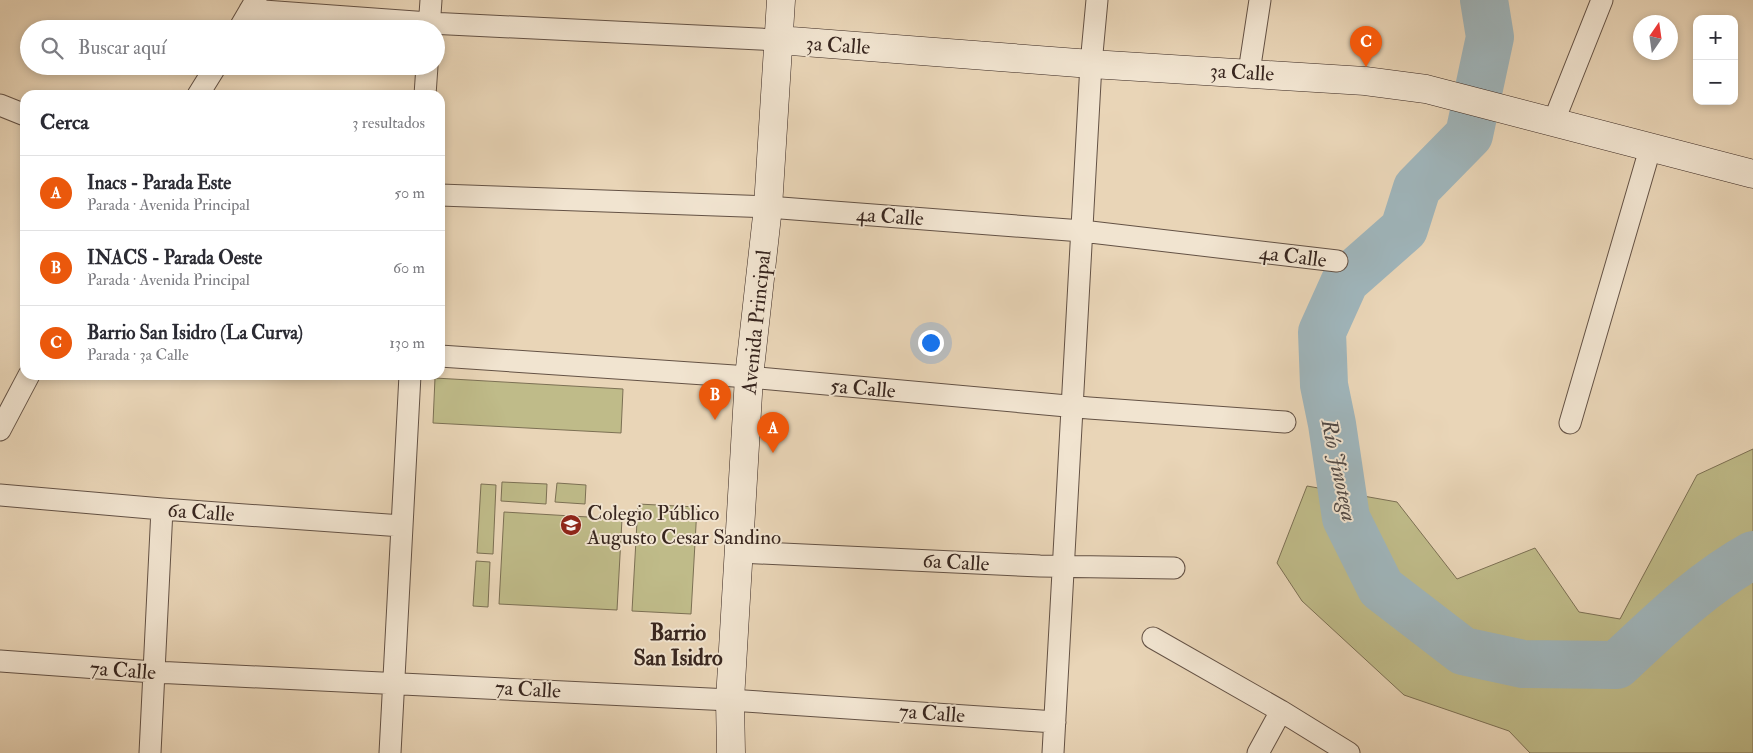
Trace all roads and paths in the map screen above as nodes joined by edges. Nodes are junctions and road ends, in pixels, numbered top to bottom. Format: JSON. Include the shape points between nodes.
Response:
{"nodes":[{"id":1,"x":431,"y":0,"type":"edge"},
{"id":2,"x":781,"y":0,"type":"edge"},
{"id":3,"x":1097,"y":0,"type":"edge"},
{"id":4,"x":1260,"y":0,"type":"edge"},
{"id":5,"x":1602,"y":0,"type":"edge"},
{"id":6,"x":253,"y":5,"type":"edge"},
{"id":7,"x":244,"y":20,"type":"edge"},
{"id":8,"x":379,"y":20,"type":"edge"},
{"id":9,"x":429,"y":20,"type":"edge"},
{"id":10,"x":445,"y":27,"type":"edge"},
{"id":11,"x":778,"y":40,"type":"junction"},
{"id":12,"x":1091,"y":64,"type":"junction"},
{"id":13,"x":1250,"y":72,"type":"junction"},
{"id":14,"x":210,"y":75,"type":"edge"},
{"id":15,"x":427,"y":75,"type":"edge"},
{"id":16,"x":201,"y":90,"type":"edge"},
{"id":17,"x":426,"y":90,"type":"edge"},
{"id":18,"x":0,"y":105,"type":"edge"},
{"id":19,"x":20,"y":113,"type":"edge"},
{"id":20,"x":1553,"y":124,"type":"junction"},
{"id":21,"x":1650,"y":148,"type":"junction"},
{"id":22,"x":1753,"y":174,"type":"edge"},
{"id":23,"x":445,"y":195,"type":"edge"},
{"id":24,"x":768,"y":207,"type":"junction"},
{"id":25,"x":1082,"y":232,"type":"junction"},
{"id":26,"x":1337,"y":261,"type":"dead end"},
{"id":27,"x":445,"y":356,"type":"edge"},
{"id":28,"x":749,"y":377,"type":"junction"},
{"id":29,"x":26,"y":380,"type":"edge"},
{"id":30,"x":410,"y":380,"type":"edge"},
{"id":31,"x":1073,"y":407,"type":"junction"},
{"id":32,"x":1285,"y":422,"type":"dead end"},
{"id":33,"x":1570,"y":423,"type":"dead end"},
{"id":34,"x":0,"y":430,"type":"edge"},
{"id":35,"x":0,"y":495,"type":"edge"},
{"id":36,"x":162,"y":509,"type":"junction"},
{"id":37,"x":402,"y":526,"type":"junction"},
{"id":38,"x":739,"y":552,"type":"junction"},
{"id":39,"x":1065,"y":567,"type":"junction"},
{"id":40,"x":1174,"y":568,"type":"dead end"},
{"id":41,"x":1153,"y":638,"type":"dead end"},
{"id":42,"x":0,"y":661,"type":"edge"},
{"id":43,"x":154,"y":672,"type":"junction"},
{"id":44,"x":394,"y":682,"type":"junction"},
{"id":45,"x":730,"y":700,"type":"junction"},
{"id":46,"x":1281,"y":711,"type":"junction"},
{"id":47,"x":1055,"y":722,"type":"junction"},
{"id":48,"x":150,"y":753,"type":"edge"},
{"id":49,"x":390,"y":753,"type":"edge"},
{"id":50,"x":731,"y":753,"type":"edge"},
{"id":51,"x":1053,"y":753,"type":"edge"},
{"id":52,"x":1258,"y":753,"type":"edge"},
{"id":53,"x":1349,"y":753,"type":"edge"}],
"edges":[{"from":1,"to":9,"type":"street"},
{"from":2,"to":11,"type":"street","name":"Avenida Principal"},
{"from":3,"to":12,"type":"street"},
{"from":4,"to":13,"type":"street"},
{"from":5,"to":20,"type":"street"},
{"from":6,"to":7,"type":"street"},
{"from":6,"to":8,"type":"street","name":"3a Calle"},
{"from":10,"to":11,"type":"street","name":"3a Calle"},
{"from":11,"to":12,"type":"street","name":"3a Calle"},
{"from":11,"to":24,"type":"street","name":"Avenida Principal"},
{"from":12,"to":13,"type":"street","name":"3a Calle"},
{"from":12,"to":25,"type":"street"},
{"from":13,"to":20,"type":"street","name":"3a Calle","via":[[1426,89]]},
{"from":14,"to":16,"type":"street"},
{"from":15,"to":17,"type":"street"},
{"from":18,"to":19,"type":"street"},
{"from":20,"to":21,"type":"street"},
{"from":21,"to":22,"type":"street"},
{"from":21,"to":33,"type":"street"},
{"from":23,"to":24,"type":"street","name":"4a Calle"},
{"from":24,"to":25,"type":"street","name":"4a Calle"},
{"from":24,"to":28,"type":"street","name":"Avenida Principal"},
{"from":25,"to":26,"type":"street","name":"4a Calle"},
{"from":25,"to":31,"type":"street"},
{"from":27,"to":28,"type":"street","name":"5a Calle"},
{"from":28,"to":31,"type":"street","name":"5a Calle"},
{"from":28,"to":38,"type":"street","name":"Avenida Principal"},
{"from":29,"to":34,"type":"street"},
{"from":30,"to":37,"type":"street"},
{"from":31,"to":32,"type":"street","name":"5a Calle"},
{"from":31,"to":39,"type":"street"},
{"from":35,"to":36,"type":"street","name":"6a Calle"},
{"from":36,"to":37,"type":"street","name":"6a Calle"},
{"from":36,"to":43,"type":"street"},
{"from":37,"to":44,"type":"street"},
{"from":38,"to":39,"type":"street","name":"6a Calle"},
{"from":38,"to":45,"type":"street","name":"Avenida Principal"},
{"from":39,"to":40,"type":"street","name":"6a Calle"},
{"from":39,"to":47,"type":"street"},
{"from":41,"to":46,"type":"street"},
{"from":42,"to":43,"type":"street","name":"7a Calle"},
{"from":43,"to":44,"type":"street","name":"7a Calle"},
{"from":43,"to":48,"type":"street"},
{"from":44,"to":45,"type":"street","name":"7a Calle"},
{"from":44,"to":49,"type":"street"},
{"from":45,"to":47,"type":"street","name":"7a Calle"},
{"from":45,"to":50,"type":"street","name":"Avenida Principal"},
{"from":46,"to":52,"type":"street"},
{"from":46,"to":53,"type":"street"},
{"from":47,"to":51,"type":"street"}]}
